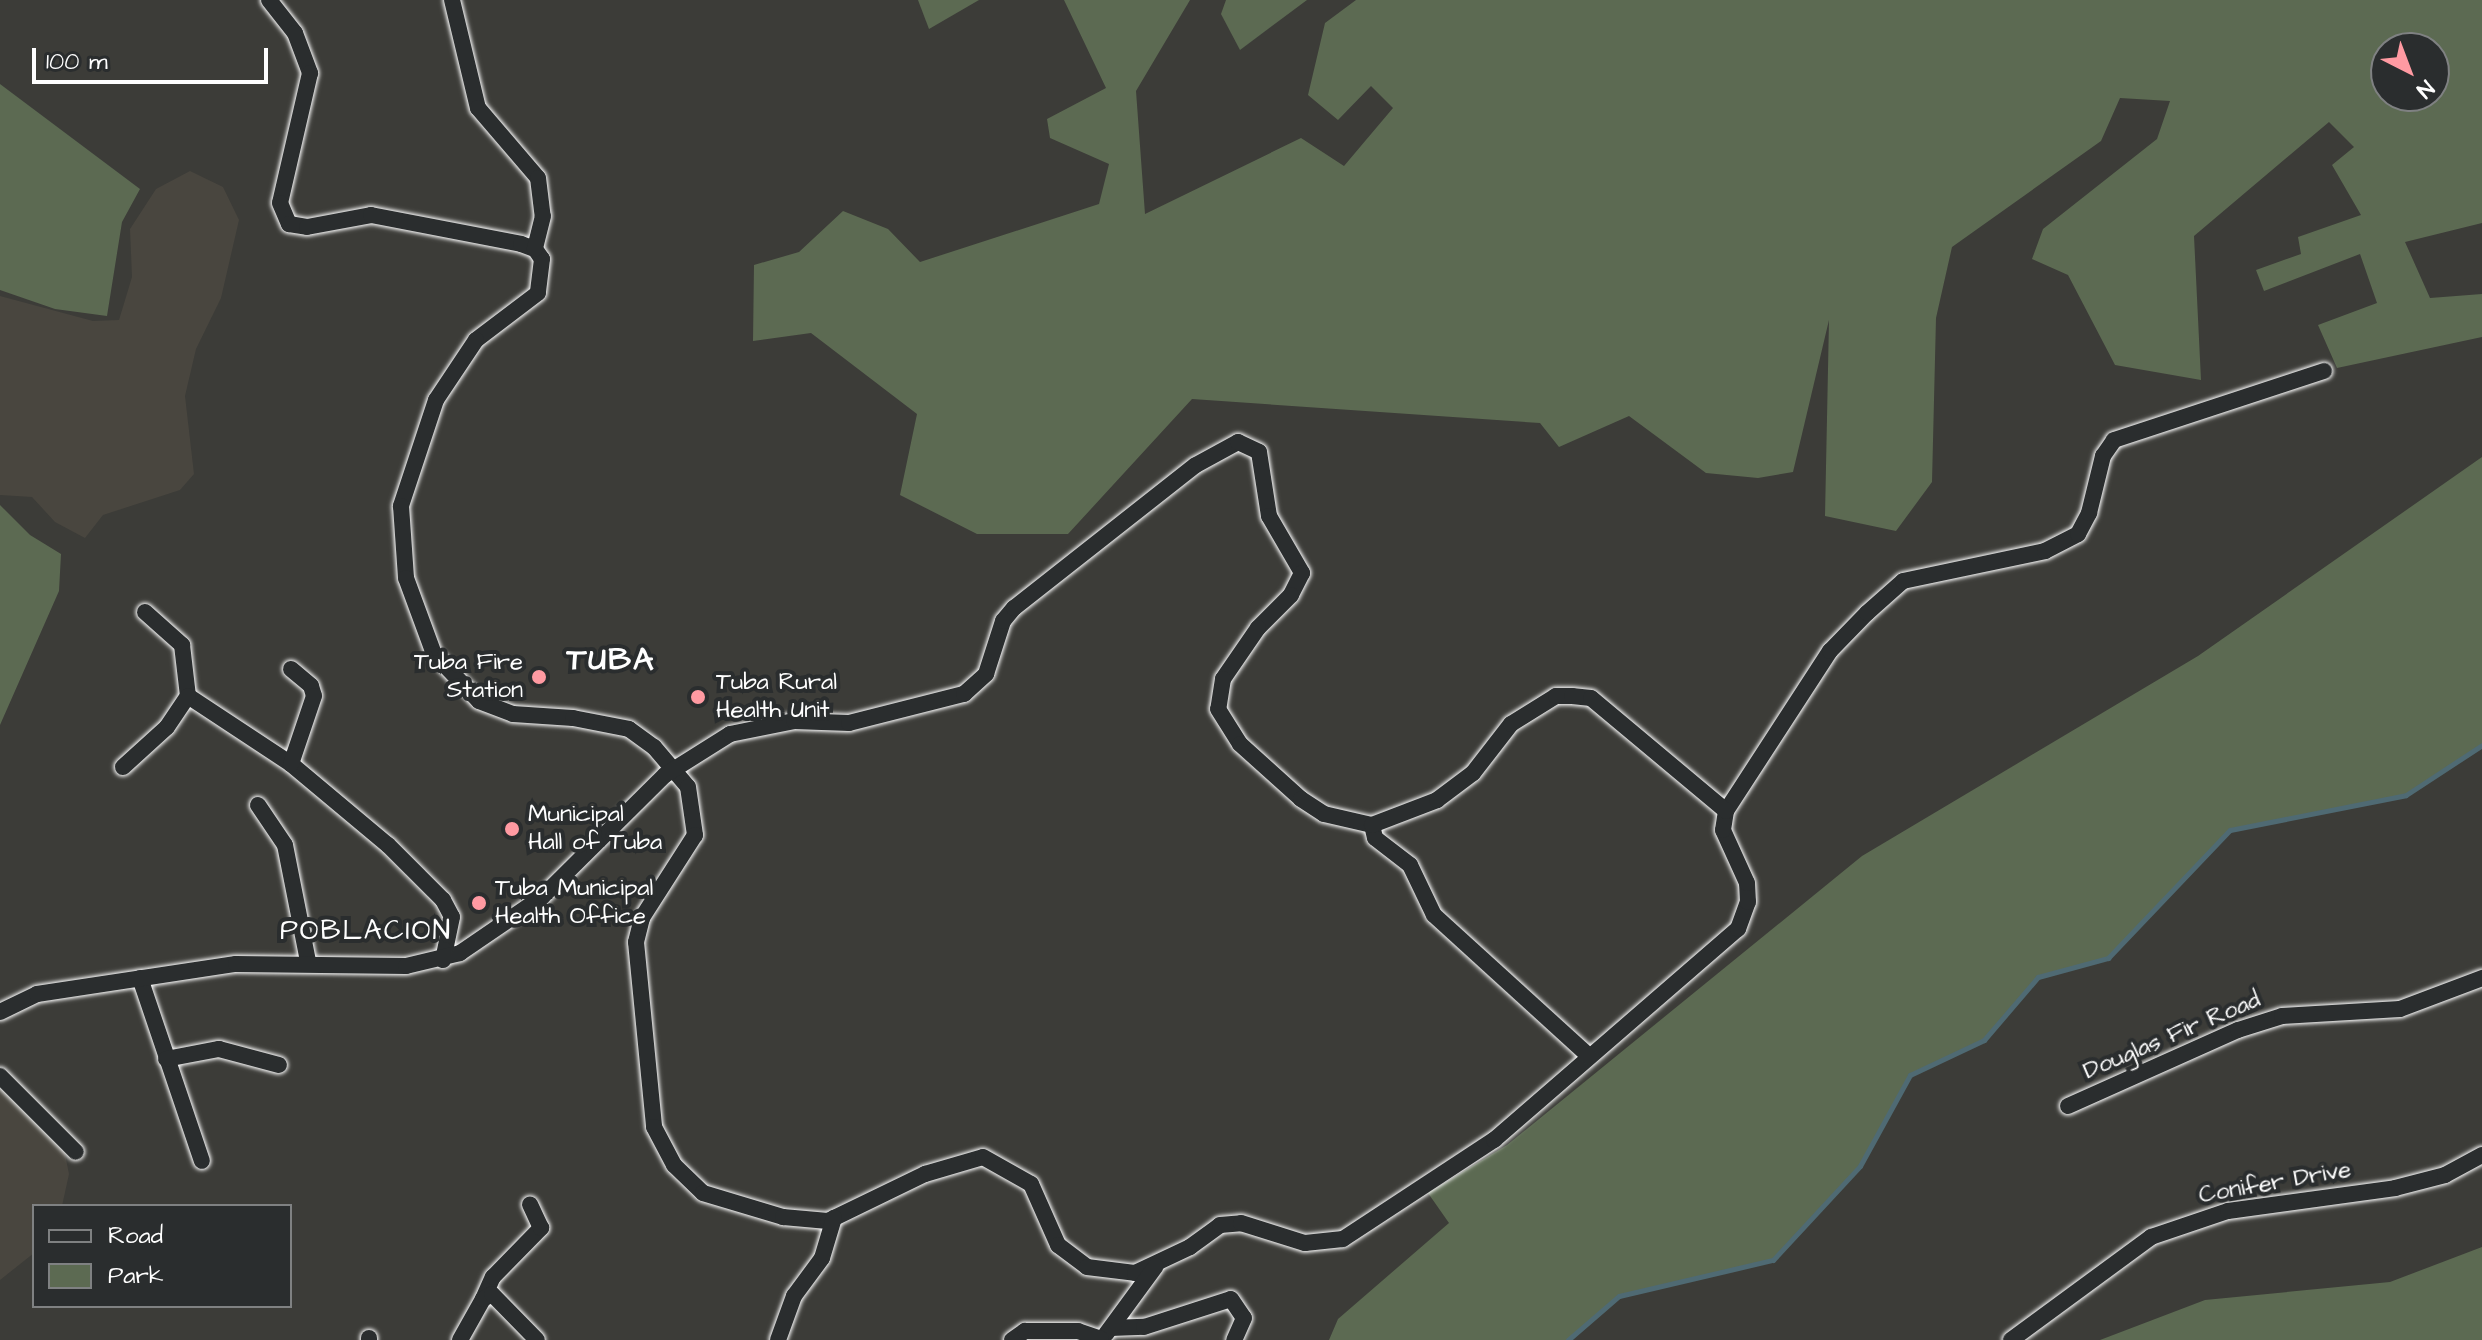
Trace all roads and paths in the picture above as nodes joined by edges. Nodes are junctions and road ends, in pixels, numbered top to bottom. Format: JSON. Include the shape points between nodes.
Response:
{"nodes":[{"id":1,"x":269,"y":0,"type":"edge"},
{"id":2,"x":452,"y":0,"type":"edge"},
{"id":3,"x":535,"y":249,"type":"junction"},
{"id":4,"x":2324,"y":371,"type":"dead end"},
{"id":5,"x":145,"y":612,"type":"dead end"},
{"id":6,"x":291,"y":669,"type":"dead end"},
{"id":7,"x":188,"y":696,"type":"junction"},
{"id":8,"x":291,"y":764,"type":"junction"},
{"id":9,"x":123,"y":767,"type":"dead end"},
{"id":10,"x":675,"y":768,"type":"junction"},
{"id":11,"x":258,"y":805,"type":"dead end"},
{"id":12,"x":1726,"y":811,"type":"junction"},
{"id":13,"x":1372,"y":825,"type":"junction"},
{"id":14,"x":443,"y":960,"type":"junction"},
{"id":15,"x":308,"y":961,"type":"junction"},
{"id":16,"x":140,"y":978,"type":"junction"},
{"id":17,"x":2482,"y":978,"type":"edge"},
{"id":18,"x":0,"y":1012,"type":"edge"},
{"id":19,"x":1589,"y":1056,"type":"junction"},
{"id":20,"x":166,"y":1059,"type":"junction"},
{"id":21,"x":279,"y":1065,"type":"dead end"},
{"id":22,"x":0,"y":1076,"type":"edge"},
{"id":23,"x":2068,"y":1106,"type":"dead end"},
{"id":24,"x":76,"y":1152,"type":"dead end"},
{"id":25,"x":2482,"y":1155,"type":"edge"},
{"id":26,"x":202,"y":1161,"type":"dead end"},
{"id":27,"x":530,"y":1204,"type":"dead end"},
{"id":28,"x":834,"y":1218,"type":"junction"},
{"id":29,"x":1157,"y":1264,"type":"junction"},
{"id":30,"x":483,"y":1299,"type":"junction"},
{"id":31,"x":1104,"y":1336,"type":"edge"},
{"id":32,"x":460,"y":1340,"type":"edge"},
{"id":33,"x":537,"y":1340,"type":"edge"},
{"id":34,"x":778,"y":1340,"type":"edge"},
{"id":35,"x":1012,"y":1340,"type":"edge"},
{"id":36,"x":1234,"y":1340,"type":"edge"},
{"id":37,"x":2011,"y":1340,"type":"edge"}],
"edges":[{"from":1,"to":3,"type":"street","via":[[295,33],[310,73],[280,203],[289,224],[307,227],[371,215]]},
{"from":2,"to":3,"type":"street","via":[[478,108],[538,178],[543,216]]},
{"from":3,"to":10,"type":"street","via":[[544,272],[538,293],[476,340],[436,400],[401,506],[406,578],[434,654],[479,701],[513,714],[619,726],[643,737]]},
{"from":4,"to":12,"type":"street","via":[[2114,440],[2103,456],[2084,526],[2066,543],[1903,581],[1830,651]]},
{"from":5,"to":7,"type":"street","via":[[182,645]]},
{"from":6,"to":8,"type":"street","via":[[311,686],[314,696]]},
{"from":7,"to":8,"type":"street"},
{"from":7,"to":9,"type":"street","via":[[167,727]]},
{"from":8,"to":14,"type":"street","via":[[388,845],[443,900],[452,917]]},
{"from":10,"to":13,"type":"street","via":[[744,728],[794,721],[849,723],[964,694],[986,674],[1003,621],[1014,608],[1196,465],[1238,442],[1259,452],[1269,516],[1302,573],[1291,595],[1258,628],[1223,679],[1217,698],[1221,719],[1240,744],[1301,799],[1324,814]]},
{"from":10,"to":14,"type":"street","via":[[520,915]]},
{"from":10,"to":28,"type":"street","via":[[694,803],[695,835],[642,918],[636,942],[654,1127],[674,1165],[703,1193],[783,1217]]},
{"from":11,"to":15,"type":"street","via":[[285,845]]},
{"from":12,"to":13,"type":"street","via":[[1591,698],[1556,696],[1511,724],[1484,762],[1455,788]]},
{"from":12,"to":19,"type":"street","via":[[1723,830],[1747,883],[1748,902],[1738,929]]},
{"from":13,"to":19,"type":"street","via":[[1375,838],[1410,865],[1434,915]]},
{"from":14,"to":15,"type":"street","via":[[369,966]]},
{"from":15,"to":16,"type":"street","via":[[236,964]]},
{"from":16,"to":18,"type":"street","via":[[37,994]]},
{"from":16,"to":20,"type":"street"},
{"from":17,"to":23,"type":"street","name":"Douglas Fir Road","via":[[2400,1009],[2282,1016],[2238,1030]]},
{"from":19,"to":29,"type":"street","via":[[1494,1140],[1343,1239],[1305,1243],[1241,1223],[1220,1225]]},
{"from":20,"to":21,"type":"street","via":[[219,1049]]},
{"from":20,"to":26,"type":"street"},
{"from":22,"to":24,"type":"street"},
{"from":25,"to":37,"type":"street","name":"Conifer Drive","via":[[2445,1175],[2395,1188],[2228,1211],[2151,1237]]},
{"from":27,"to":30,"type":"street","via":[[541,1228],[493,1277]]},
{"from":28,"to":29,"type":"street","via":[[925,1174],[983,1157],[1031,1184],[1058,1245],[1071,1259],[1111,1272],[1135,1273]]},
{"from":28,"to":34,"type":"street","via":[[822,1258],[794,1296]]},
{"from":29,"to":31,"type":"street"},
{"from":30,"to":32,"type":"street"},
{"from":30,"to":33,"type":"street","via":[[496,1296]]},
{"from":31,"to":35,"type":"street","via":[[1025,1331]]},
{"from":31,"to":36,"type":"street","via":[[1231,1299],[1244,1318]]}]}
